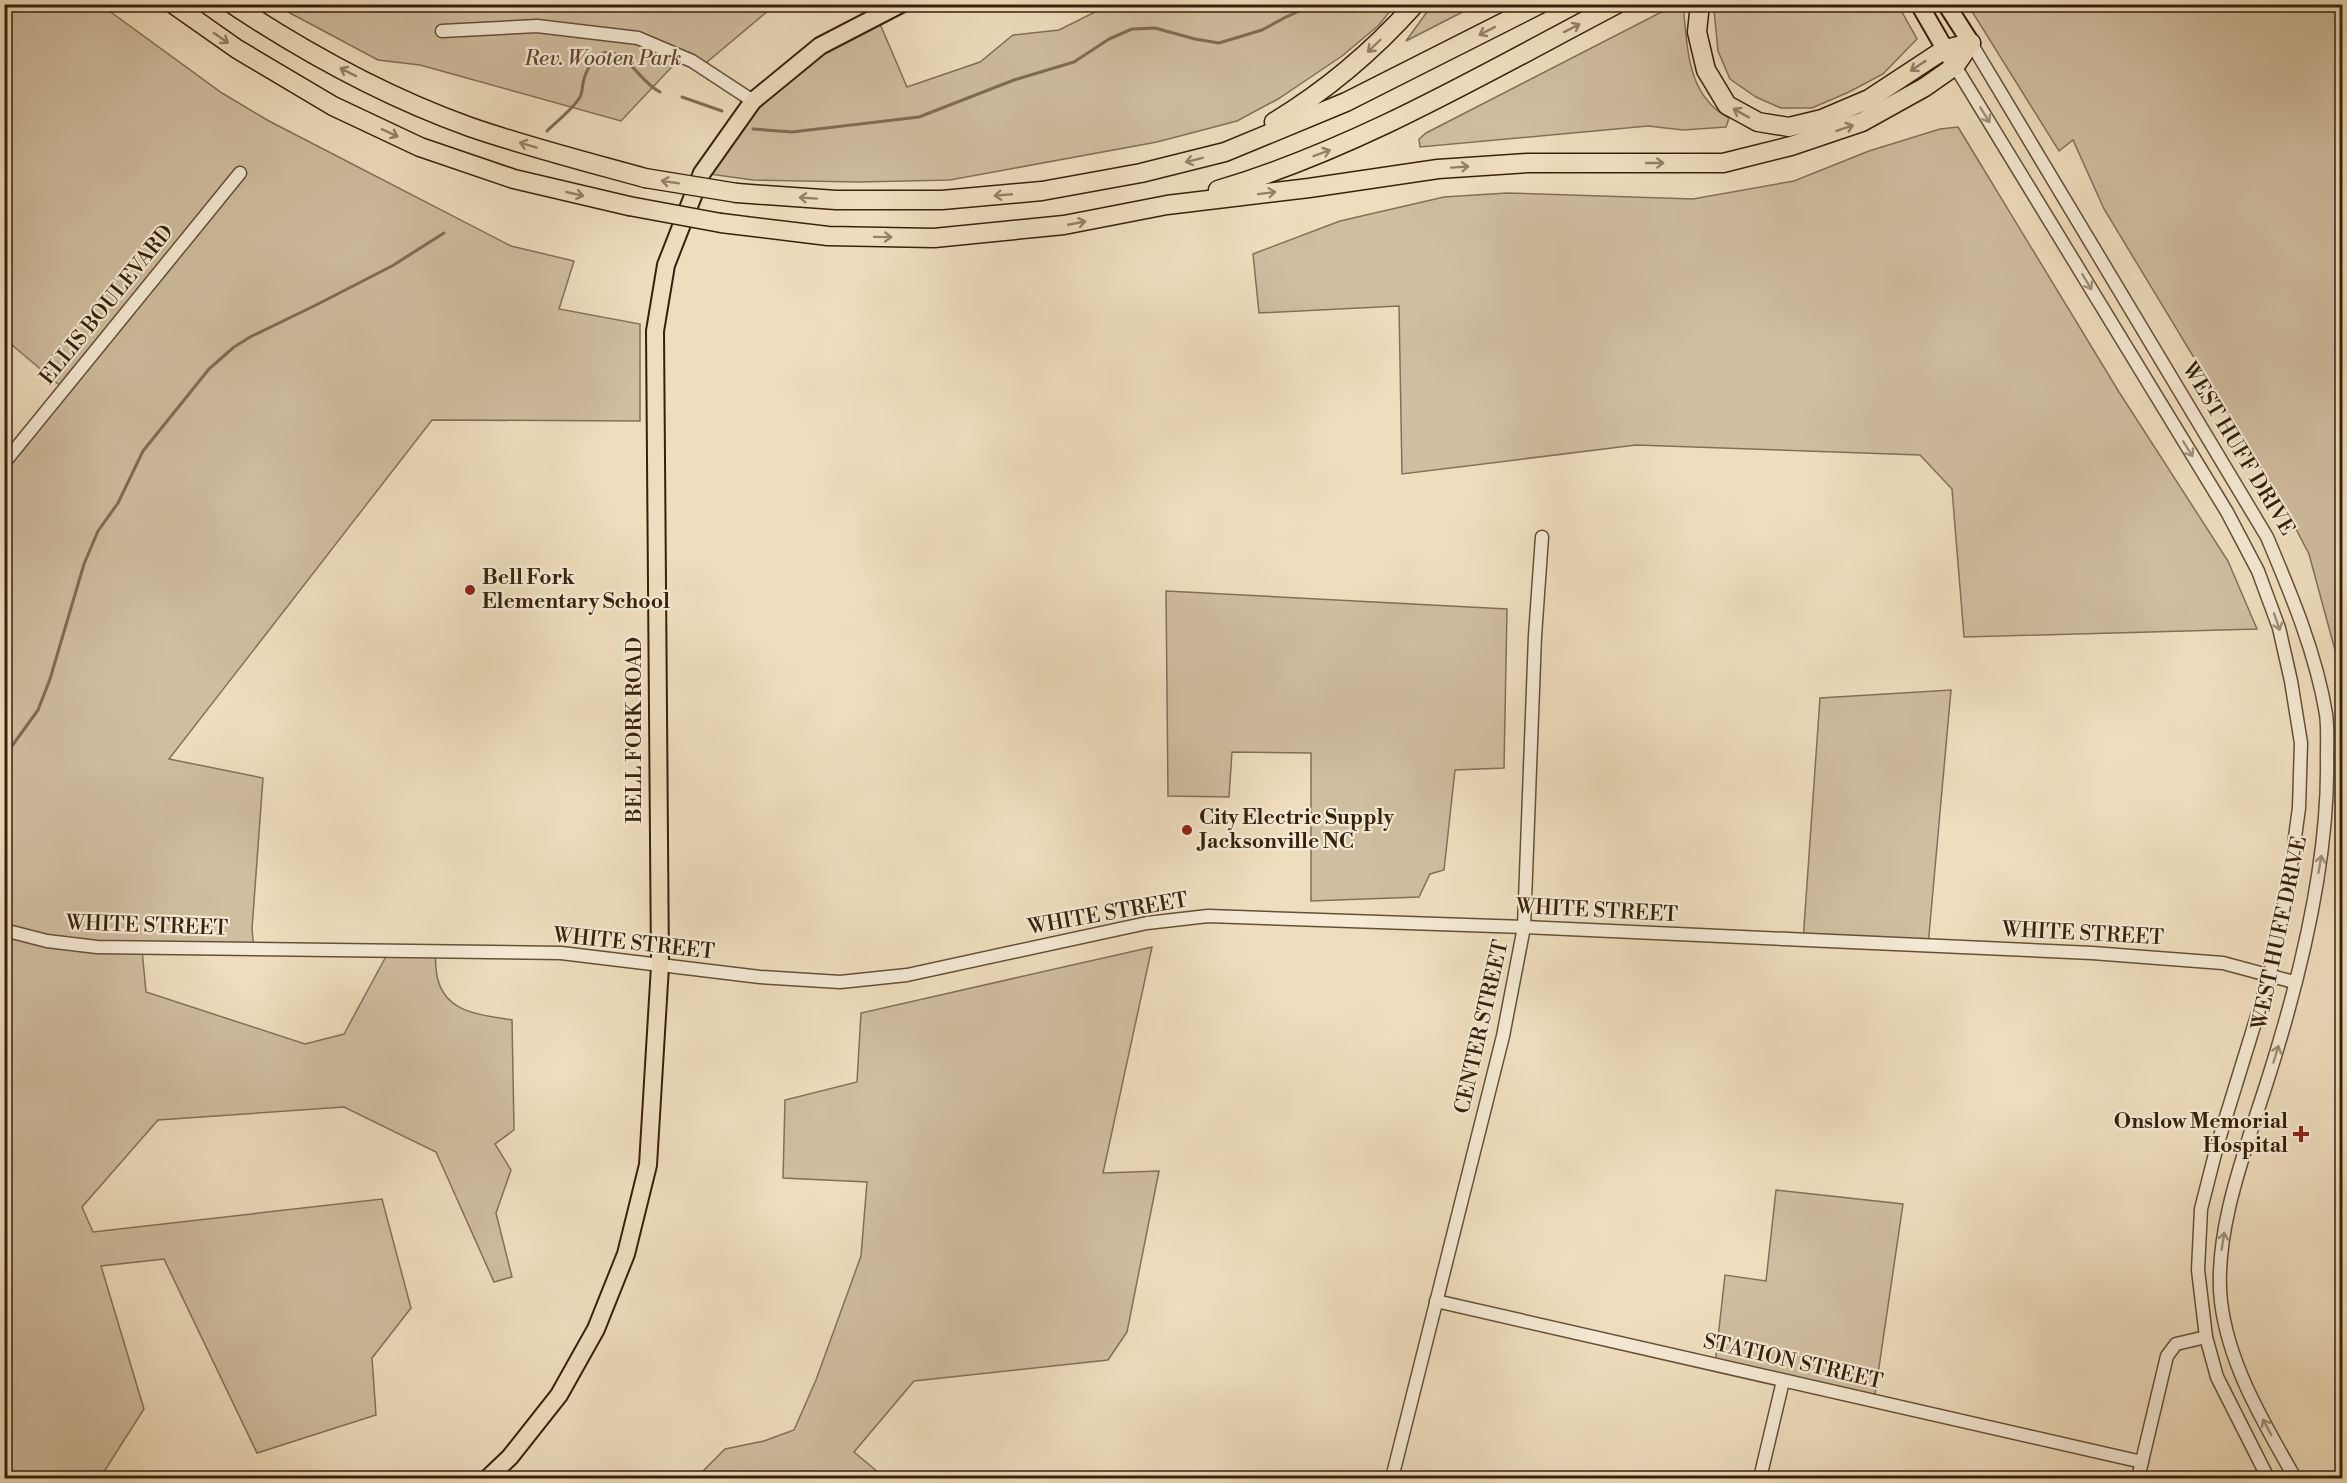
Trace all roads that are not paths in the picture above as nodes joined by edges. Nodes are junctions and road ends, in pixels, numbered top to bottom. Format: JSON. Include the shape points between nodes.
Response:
{"nodes":[{"id":1,"x":173,"y":4,"type":"edge"},
{"id":2,"x":232,"y":4,"type":"edge"},
{"id":3,"x":1415,"y":4,"type":"edge"},
{"id":4,"x":1540,"y":4,"type":"edge"},
{"id":5,"x":1617,"y":4,"type":"edge"},
{"id":6,"x":1700,"y":4,"type":"edge"},
{"id":7,"x":1919,"y":4,"type":"edge"},
{"id":8,"x":1946,"y":4,"type":"edge"},
{"id":9,"x":897,"y":5,"type":"edge"},
{"id":10,"x":442,"y":31,"type":"dead end"},
{"id":11,"x":1971,"y":43,"type":"junction"},
{"id":12,"x":1945,"y":49,"type":"junction"},
{"id":13,"x":1955,"y":66,"type":"junction"},
{"id":14,"x":753,"y":101,"type":"junction"},
{"id":15,"x":1225,"y":152,"type":"junction"},
{"id":16,"x":240,"y":172,"type":"dead end"},
{"id":17,"x":1167,"y":205,"type":"junction"},
{"id":18,"x":4,"y":463,"type":"edge"},
{"id":19,"x":1542,"y":537,"type":"dead end"},
{"id":20,"x":1524,"y":927,"type":"junction"},
{"id":21,"x":4,"y":930,"type":"edge"},
{"id":22,"x":660,"y":966,"type":"junction"},
{"id":23,"x":2270,"y":974,"type":"junction"},
{"id":24,"x":2294,"y":982,"type":"junction"},
{"id":25,"x":1436,"y":1300,"type":"junction"},
{"id":26,"x":2206,"y":1337,"type":"junction"},
{"id":27,"x":1783,"y":1381,"type":"junction"},
{"id":28,"x":2142,"y":1462,"type":"junction"},
{"id":29,"x":489,"y":1479,"type":"edge"},
{"id":30,"x":1392,"y":1479,"type":"edge"},
{"id":31,"x":1760,"y":1479,"type":"edge"},
{"id":32,"x":2138,"y":1479,"type":"edge"},
{"id":33,"x":2268,"y":1479,"type":"edge"},
{"id":34,"x":2295,"y":1479,"type":"edge"}],
"edges":[{"from":1,"to":17,"type":"highway","one_way":true,"bridge":true,"via":[[237,49],[333,106],[420,147],[514,179],[629,206],[721,223],[828,236],[934,238],[1064,225]]},
{"from":15,"to":2,"type":"highway","one_way":true,"bridge":true,"via":[[1141,173],[1042,191],[942,200],[836,200],[737,193],[645,178],[469,126],[381,89],[285,39]]},
{"from":3,"to":15,"type":"highway","one_way":true,"via":[[1329,86]]},
{"from":4,"to":15,"type":"highway","one_way":true,"via":[[1346,102]]},
{"from":17,"to":5,"type":"highway","one_way":true,"via":[[1253,179],[1344,144]]},
{"from":12,"to":6,"type":"highway","one_way":true,"via":[[1869,99],[1822,119],[1788,127],[1758,122],[1727,105],[1706,70],[1697,32]]},
{"from":7,"to":12,"type":"main road","name":"WEST HUFF DRIVE"},
{"from":8,"to":11,"type":"main road","name":"WEST HUFF DRIVE"},
{"from":9,"to":14,"type":"main road","name":"BELL FORK ROAD","via":[[820,46]]},
{"from":10,"to":14,"type":"street","via":[[537,26],[638,38],[692,61]]},
{"from":11,"to":12,"type":"highway"},
{"from":11,"to":13,"type":"highway"},
{"from":24,"to":11,"type":"street","name":"WEST HUFF DRIVE","one_way":true,"via":[[2324,843],[2327,780],[2326,717],[2315,666],[2292,596],[2267,537]]},
{"from":12,"to":13,"type":"main road","name":"WEST HUFF DRIVE"},
{"from":17,"to":13,"type":"highway","one_way":true,"via":[[1438,169],[1528,163],[1723,163],[1862,122]]},
{"from":13,"to":23,"type":"street","name":"WEST HUFF DRIVE","one_way":true,"via":[[2227,512],[2258,571],[2279,628],[2301,743],[2299,808]]},
{"from":14,"to":22,"type":"main road","name":"BELL FORK ROAD","via":[[702,173],[666,266],[655,331]]},
{"from":16,"to":18,"type":"street","name":"ELLIS BOULEVARD"},
{"from":19,"to":20,"type":"street","name":"CENTER STREET"},
{"from":20,"to":22,"type":"street","name":"WHITE STREET","via":[[1208,916],[1147,923],[907,975],[840,982]]},
{"from":20,"to":23,"type":"street","name":"WHITE STREET","via":[[2092,953],[2223,963]]},
{"from":20,"to":25,"type":"street","name":"CENTER STREET","via":[[1503,1036]]},
{"from":21,"to":22,"type":"street","name":"WHITE STREET","via":[[47,941],[97,947],[561,954]]},
{"from":22,"to":29,"type":"main road","name":"BELL FORK ROAD","via":[[648,1165],[626,1254],[596,1329],[559,1395]]},
{"from":23,"to":24,"type":"street","name":"WHITE STREET"},
{"from":23,"to":26,"type":"street","name":"WEST HUFF DRIVE","via":[[2201,1209],[2198,1270]]},
{"from":34,"to":24,"type":"street","name":"WEST HUFF DRIVE","one_way":true,"via":[[2249,1393],[2234,1357],[2221,1302],[2222,1246],[2233,1190]]},
{"from":25,"to":27,"type":"street","name":"STATION STREET"},
{"from":25,"to":30,"type":"street","name":"CENTER STREET"},
{"from":26,"to":28,"type":"street","via":[[2176,1344],[2167,1356]]},
{"from":26,"to":33,"type":"street","name":"WEST HUFF DRIVE","via":[[2217,1377]]},
{"from":27,"to":28,"type":"street","name":"STATION STREET"},
{"from":27,"to":31,"type":"street"},
{"from":28,"to":32,"type":"street"}]}
